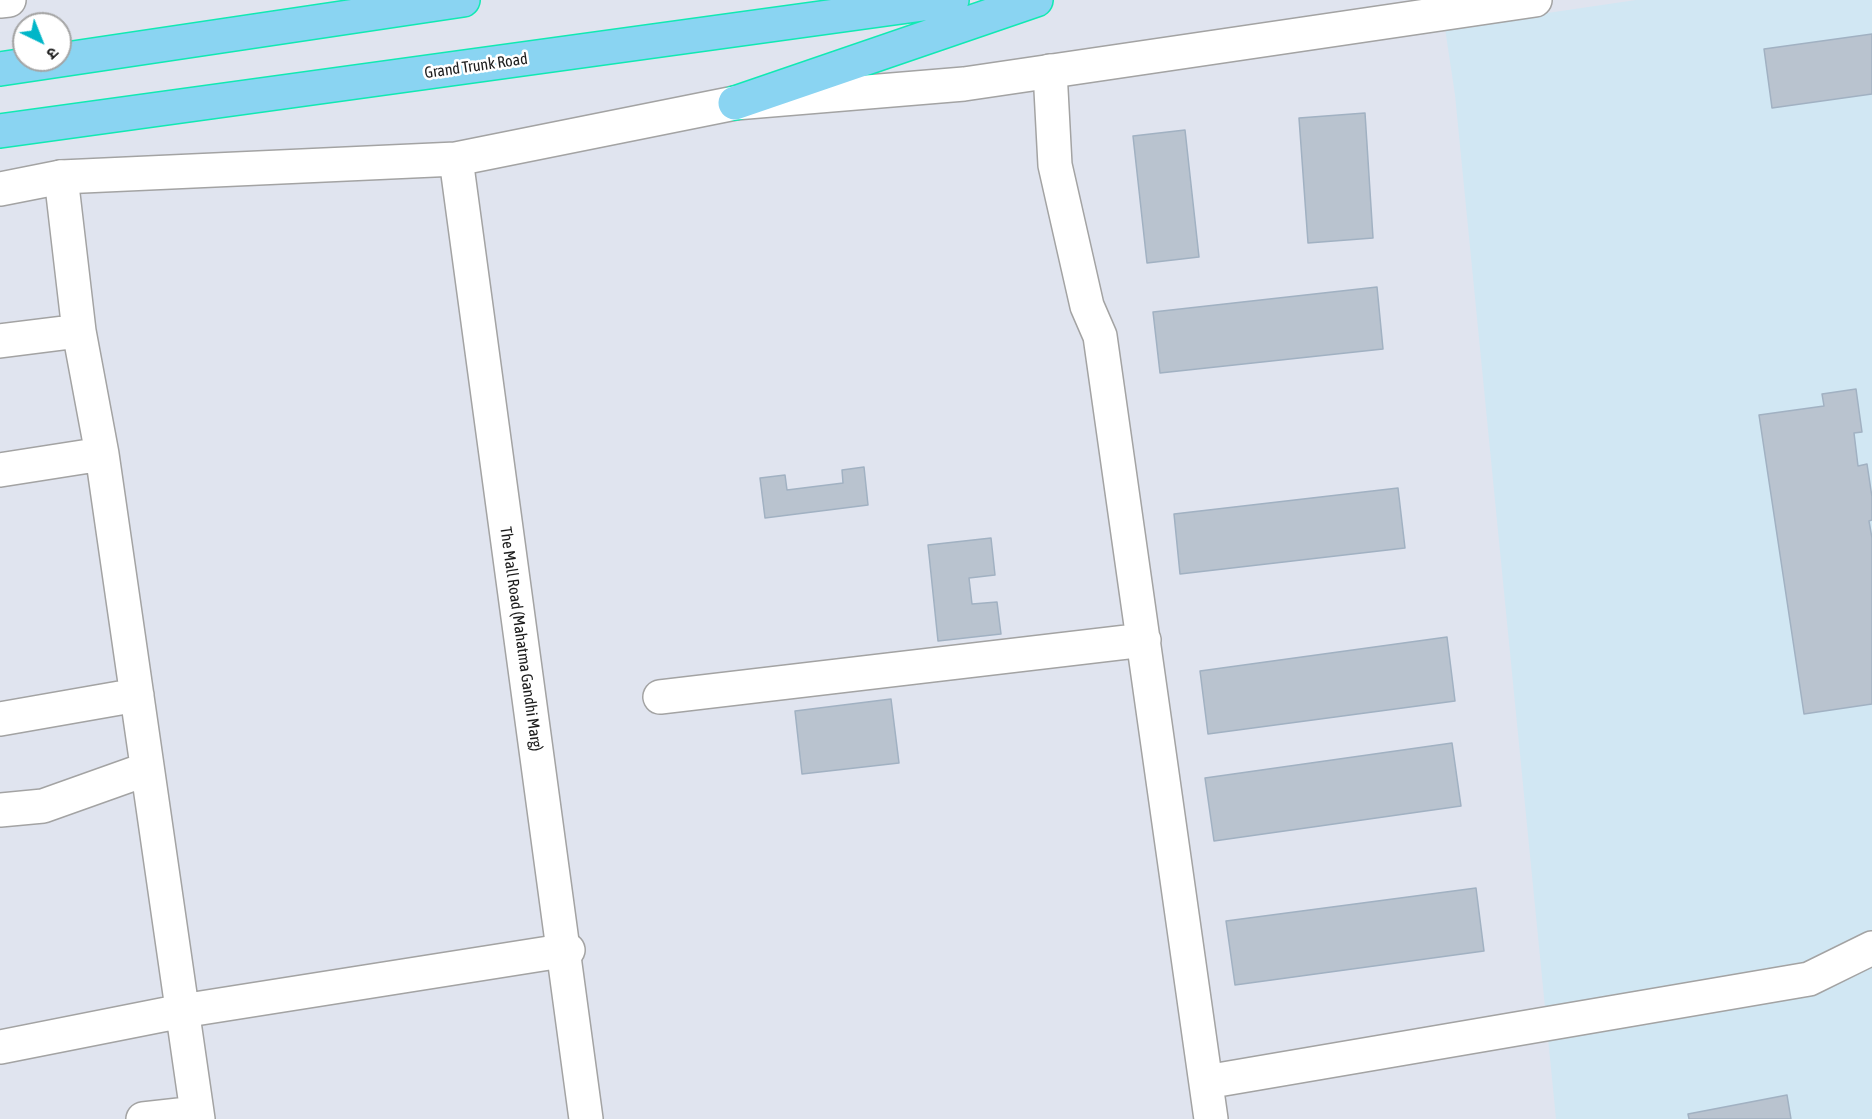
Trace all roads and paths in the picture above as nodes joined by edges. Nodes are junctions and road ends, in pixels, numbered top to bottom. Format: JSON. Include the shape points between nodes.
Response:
{"nodes":[{"id":1,"x":9,"y":0,"type":"edge"},
{"id":2,"x":463,"y":0,"type":"edge"},
{"id":3,"x":952,"y":0,"type":"edge"},
{"id":4,"x":1036,"y":0,"type":"edge"},
{"id":5,"x":1535,"y":0,"type":"edge"},
{"id":6,"x":0,"y":1,"type":"edge"},
{"id":7,"x":0,"y":69,"type":"edge"},
{"id":8,"x":1050,"y":71,"type":"junction"},
{"id":9,"x":735,"y":103,"type":"junction"},
{"id":10,"x":0,"y":131,"type":"edge"},
{"id":11,"x":456,"y":159,"type":"junction"},
{"id":12,"x":61,"y":177,"type":"junction"},
{"id":13,"x":0,"y":189,"type":"edge"},
{"id":14,"x":79,"y":331,"type":"junction"},
{"id":15,"x":0,"y":341,"type":"edge"},
{"id":16,"x":102,"y":454,"type":"junction"},
{"id":17,"x":0,"y":470,"type":"edge"},
{"id":18,"x":1144,"y":640,"type":"junction"},
{"id":19,"x":137,"y":695,"type":"junction"},
{"id":20,"x":660,"y":697,"type":"dead end"},
{"id":21,"x":0,"y":719,"type":"edge"},
{"id":22,"x":147,"y":769,"type":"junction"},
{"id":23,"x":0,"y":810,"type":"edge"},
{"id":24,"x":1872,"y":948,"type":"edge"},
{"id":25,"x":566,"y":951,"type":"junction"},
{"id":26,"x":182,"y":1011,"type":"junction"},
{"id":27,"x":0,"y":1047,"type":"edge"},
{"id":28,"x":1206,"y":1082,"type":"junction"},
{"id":29,"x":198,"y":1116,"type":"edge"},
{"id":30,"x":142,"y":1119,"type":"edge"},
{"id":31,"x":586,"y":1119,"type":"edge"},
{"id":32,"x":1211,"y":1119,"type":"edge"}],
"edges":[{"from":1,"to":6,"type":"street"},
{"from":2,"to":7,"type":"highway"},
{"from":3,"to":10,"type":"highway","name":"Grand Trunk Road"},
{"from":4,"to":9,"type":"highway"},
{"from":5,"to":8,"type":"street"},
{"from":8,"to":9,"type":"street","via":[[964,84]]},
{"from":8,"to":18,"type":"street","via":[[1055,165],[1087,306],[1100,336]]},
{"from":9,"to":11,"type":"street"},
{"from":11,"to":12,"type":"street"},
{"from":11,"to":25,"type":"street","name":"The Mall Road (Mahatma Gandhi Marg)"},
{"from":12,"to":13,"type":"street"},
{"from":12,"to":14,"type":"street"},
{"from":14,"to":15,"type":"street"},
{"from":14,"to":16,"type":"street"},
{"from":16,"to":17,"type":"street"},
{"from":16,"to":19,"type":"street"},
{"from":18,"to":20,"type":"street"},
{"from":18,"to":28,"type":"street"},
{"from":19,"to":21,"type":"street"},
{"from":19,"to":22,"type":"street"},
{"from":22,"to":23,"type":"street","via":[[43,806]]},
{"from":22,"to":26,"type":"street"},
{"from":24,"to":28,"type":"street","via":[[1809,979]]},
{"from":25,"to":26,"type":"street"},
{"from":25,"to":31,"type":"street","name":"The Mall Road (Mahatma Gandhi Marg)"},
{"from":26,"to":27,"type":"street"},
{"from":26,"to":29,"type":"street"},
{"from":28,"to":32,"type":"street"},
{"from":29,"to":30,"type":"street"}]}
